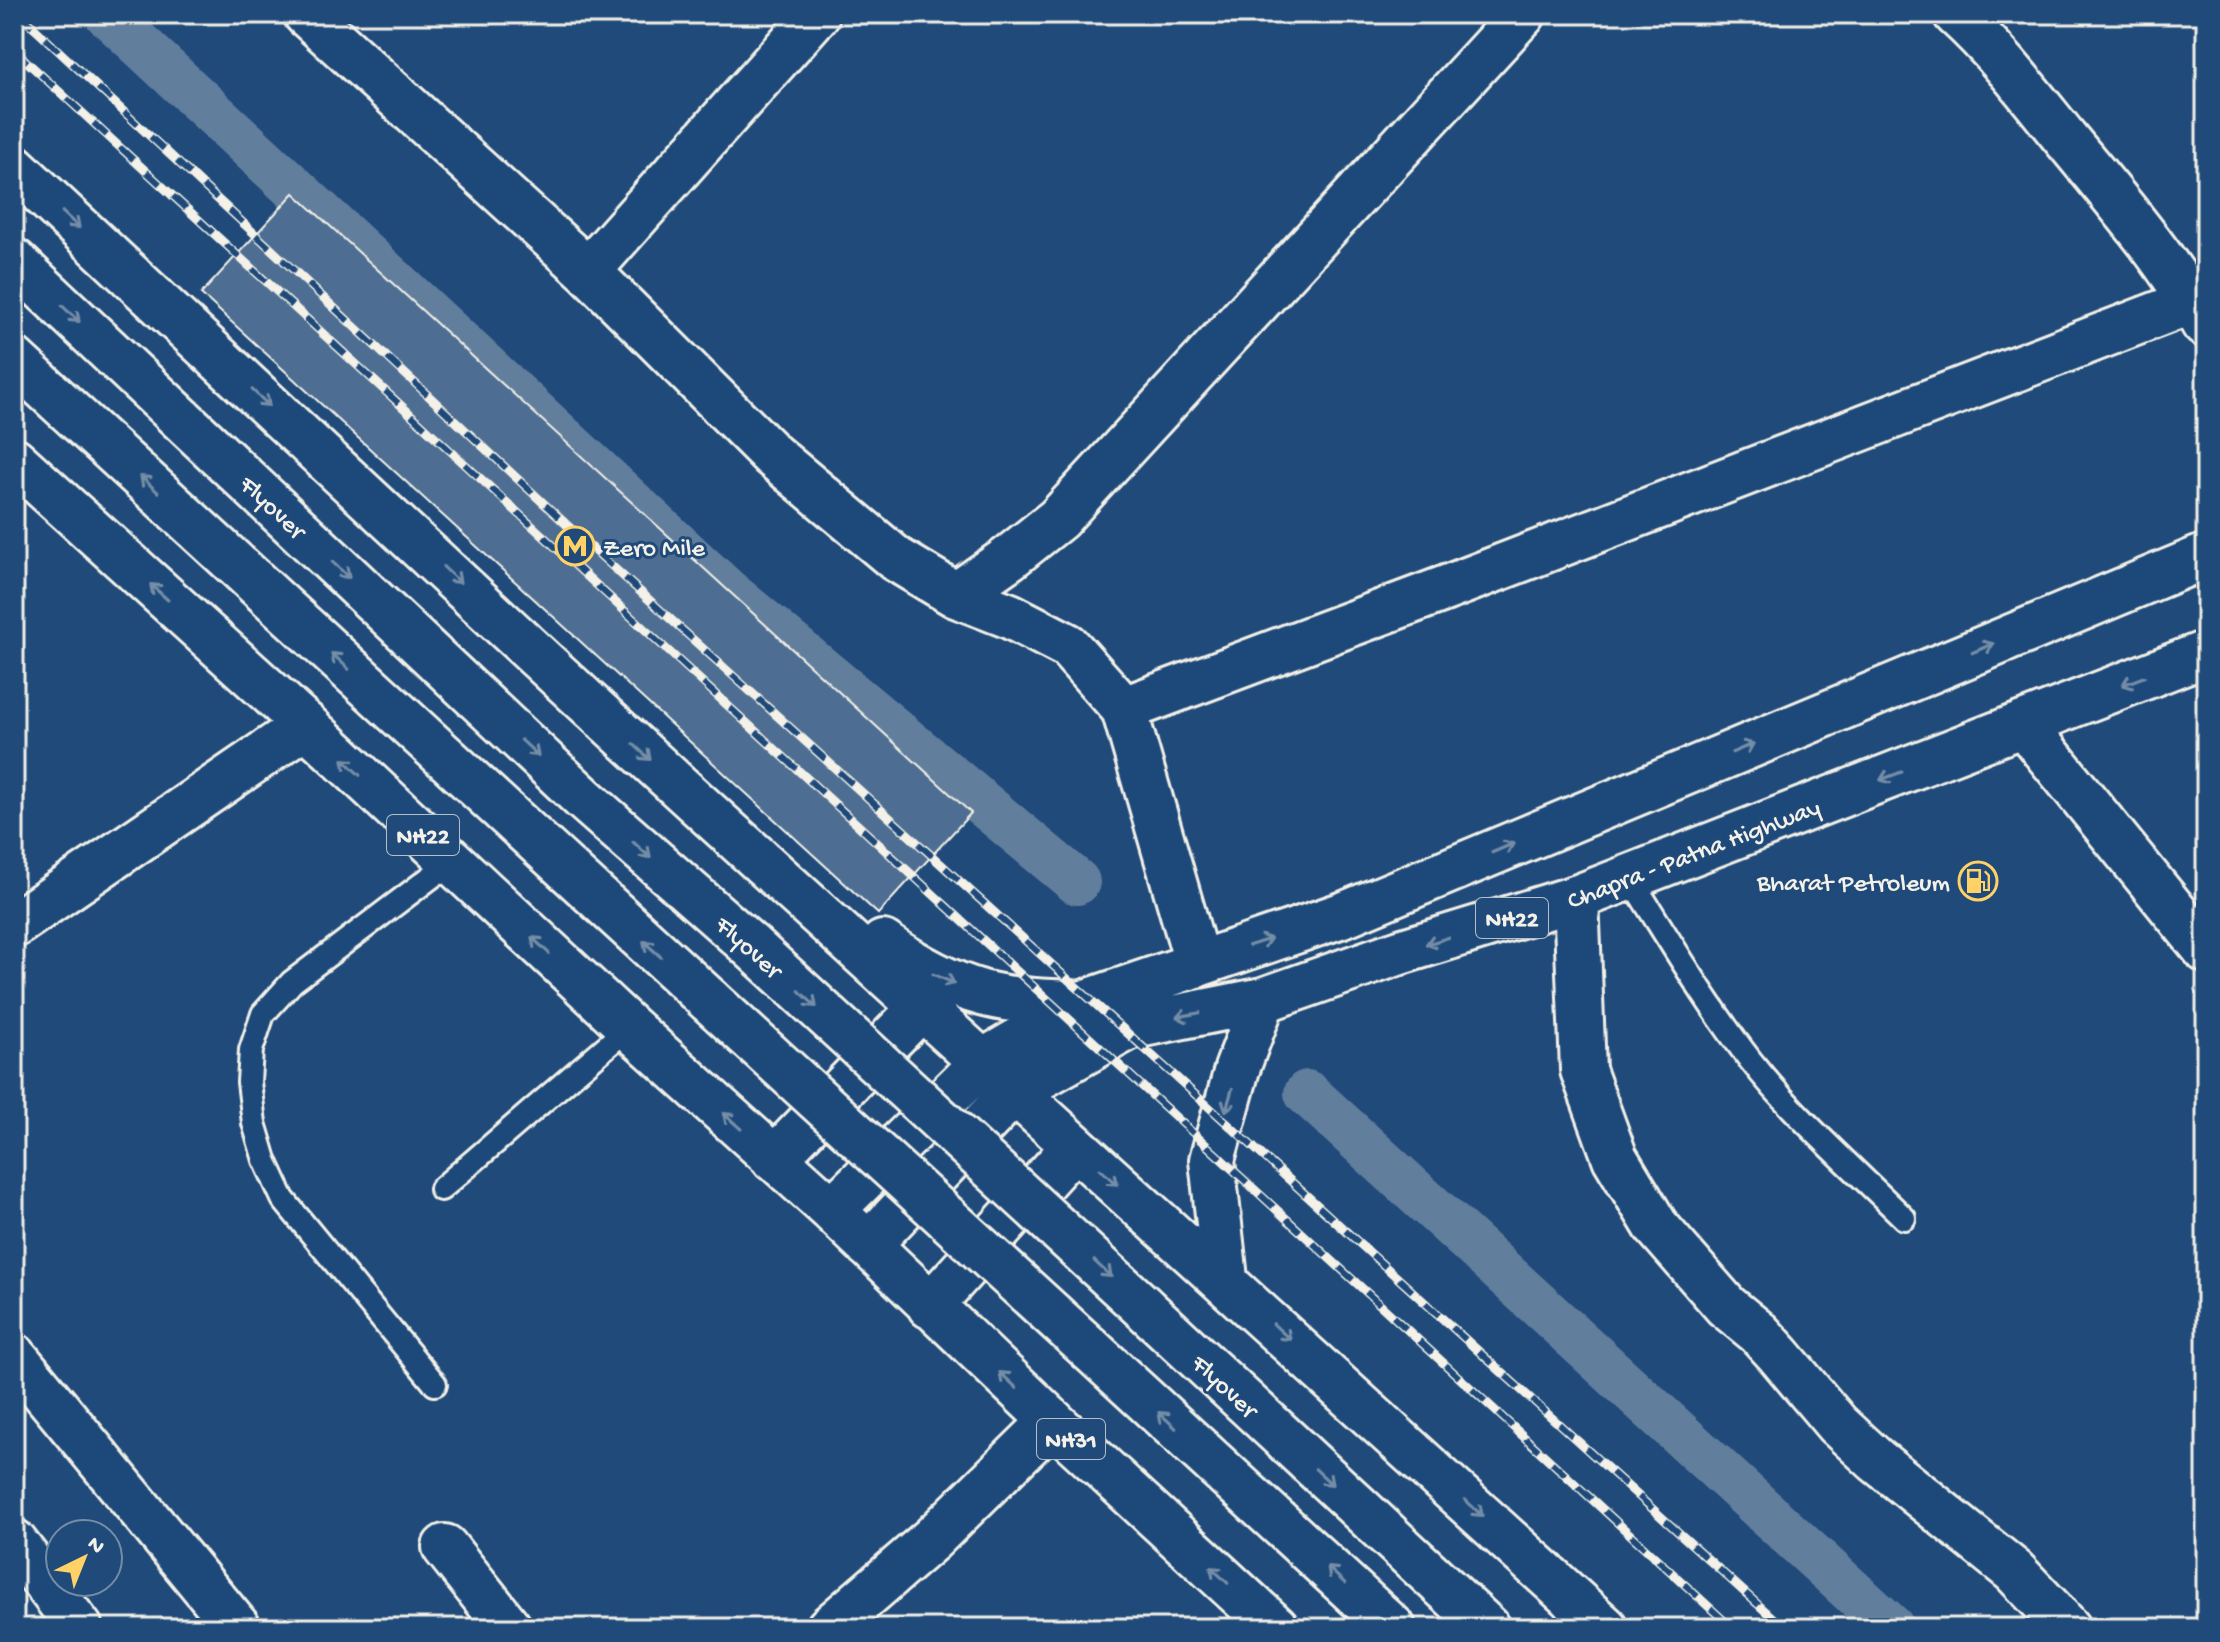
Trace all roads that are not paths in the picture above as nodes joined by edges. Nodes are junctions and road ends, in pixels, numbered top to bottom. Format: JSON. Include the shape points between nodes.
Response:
{"nodes":[{"id":1,"x":306,"y":14,"type":"edge"},
{"id":2,"x":817,"y":14,"type":"edge"},
{"id":3,"x":1523,"y":14,"type":"edge"},
{"id":4,"x":1956,"y":14,"type":"edge"},
{"id":5,"x":14,"y":167,"type":"edge"},
{"id":6,"x":14,"y":261,"type":"edge"},
{"id":7,"x":588,"y":271,"type":"junction"},
{"id":8,"x":2199,"y":314,"type":"edge"},
{"id":9,"x":14,"y":360,"type":"edge"},
{"id":10,"x":14,"y":460,"type":"edge"},
{"id":11,"x":2206,"y":556,"type":"edge"},
{"id":12,"x":956,"y":595,"type":"junction"},
{"id":13,"x":2206,"y":653,"type":"edge"},
{"id":14,"x":1124,"y":709,"type":"junction"},
{"id":15,"x":2023,"y":724,"type":"junction"},
{"id":16,"x":306,"y":725,"type":"junction"},
{"id":17,"x":719,"y":824,"type":"junction"},
{"id":18,"x":451,"y":862,"type":"junction"},
{"id":19,"x":1630,"y":878,"type":"junction"},
{"id":20,"x":1576,"y":898,"type":"junction"},
{"id":21,"x":14,"y":925,"type":"edge"},
{"id":22,"x":2206,"y":950,"type":"edge"},
{"id":23,"x":1197,"y":962,"type":"junction"},
{"id":24,"x":1263,"y":1000,"type":"junction"},
{"id":25,"x":1081,"y":1004,"type":"junction"},
{"id":26,"x":922,"y":1007,"type":"junction"},
{"id":27,"x":629,"y":1027,"type":"junction"},
{"id":28,"x":971,"y":1072,"type":"junction"},
{"id":29,"x":1015,"y":1091,"type":"junction"},
{"id":30,"x":1074,"y":1147,"type":"junction"},
{"id":31,"x":774,"y":1159,"type":"junction"},
{"id":32,"x":441,"y":1189,"type":"dead end"},
{"id":33,"x":832,"y":1210,"type":"junction"},
{"id":34,"x":1904,"y":1218,"type":"dead end"},
{"id":35,"x":868,"y":1245,"type":"junction"},
{"id":36,"x":1225,"y":1279,"type":"junction"},
{"id":37,"x":930,"y":1306,"type":"junction"},
{"id":38,"x":14,"y":1356,"type":"edge"},
{"id":39,"x":435,"y":1384,"type":"dead end"},
{"id":40,"x":1052,"y":1421,"type":"junction"},
{"id":41,"x":14,"y":1542,"type":"edge"},
{"id":42,"x":445,"y":1547,"type":"dead end"},
{"id":43,"x":80,"y":1628,"type":"edge"},
{"id":44,"x":238,"y":1628,"type":"edge"},
{"id":45,"x":509,"y":1628,"type":"edge"},
{"id":46,"x":829,"y":1628,"type":"edge"},
{"id":47,"x":1276,"y":1628,"type":"edge"},
{"id":48,"x":1393,"y":1628,"type":"edge"},
{"id":49,"x":1488,"y":1628,"type":"edge"},
{"id":50,"x":1605,"y":1628,"type":"edge"},
{"id":51,"x":2068,"y":1628,"type":"edge"}],
"edges":[{"from":1,"to":7,"type":"main road"},
{"from":2,"to":7,"type":"main road"},
{"from":3,"to":12,"type":"main road","via":[[1058,519]]},
{"from":4,"to":8,"type":"main road","via":[[2110,192]]},
{"from":5,"to":17,"type":"main road","number":"NH22","one_way":true},
{"from":6,"to":49,"type":"main road","name":"Flyover","one_way":true,"bridge":true,"via":[[584,799],[751,946]]},
{"from":7,"to":12,"type":"main road","via":[[772,455],[896,559]]},
{"from":8,"to":14,"type":"main road"},
{"from":48,"to":9,"type":"main road","one_way":true,"bridge":true},
{"from":16,"to":10,"type":"main road","number":"NH22","one_way":true},
{"from":23,"to":11,"type":"main road","number":"NH22","one_way":true,"via":[[1345,914]]},
{"from":12,"to":14,"type":"main road","via":[[1068,646]]},
{"from":13,"to":15,"type":"main road","name":"Chapra - Patna Highway","number":"NH22","one_way":true},
{"from":14,"to":23,"type":"main road"},
{"from":15,"to":19,"type":"main road","name":"Chapra - Patna Highway","number":"NH22","one_way":true},
{"from":15,"to":22,"type":"main road"},
{"from":18,"to":16,"type":"main road","number":"NH22","one_way":true},
{"from":16,"to":21,"type":"main road"},
{"from":17,"to":25,"type":"main road","number":"NH22","one_way":true,"via":[[924,970],[985,994]]},
{"from":17,"to":26,"type":"main road"},
{"from":27,"to":18,"type":"main road","number":"NH22","one_way":true},
{"from":18,"to":39,"type":"lane","via":[[292,982],[263,1014],[251,1050],[249,1082],[254,1123],[283,1199]]},
{"from":19,"to":20,"type":"main road","name":"Chapra - Patna Highway","number":"NH22"},
{"from":19,"to":34,"type":"lane","via":[[1751,1061],[1806,1124]]},
{"from":20,"to":24,"type":"main road","name":"Chapra - Patna Highway","number":"NH22","one_way":true},
{"from":20,"to":51,"type":"main road","via":[[1583,1070],[1615,1158],[1656,1226],[1837,1424],[2014,1571]]},
{"from":23,"to":25,"type":"main road","number":"NH22"},
{"from":24,"to":29,"type":"main road","name":"Chapra - Patna Highway","number":"NH22","one_way":true,"via":[[1129,1027]]},
{"from":24,"to":36,"type":"main road","one_way":true,"via":[[1212,1160]]},
{"from":25,"to":28,"type":"main road"},
{"from":26,"to":28,"type":"main road"},
{"from":26,"to":31,"type":"main road"},
{"from":31,"to":27,"type":"main road","number":"NH22","one_way":true},
{"from":27,"to":32,"type":"lane"},
{"from":28,"to":29,"type":"main road"},
{"from":28,"to":33,"type":"main road"},
{"from":29,"to":30,"type":"main road"},
{"from":29,"to":35,"type":"main road","name":"Chapra - Patna Highway","number":"NH22"},
{"from":30,"to":36,"type":"main road","one_way":true},
{"from":30,"to":37,"type":"main road"},
{"from":31,"to":33,"type":"main road","number":"NH22"},
{"from":33,"to":35,"type":"main road","number":"NH31"},
{"from":35,"to":37,"type":"main road","number":"NH31"},
{"from":36,"to":50,"type":"main road","one_way":true},
{"from":40,"to":37,"type":"main road","number":"NH31","one_way":true},
{"from":38,"to":44,"type":"main road"},
{"from":40,"to":46,"type":"main road","via":[[932,1539]]},
{"from":47,"to":40,"type":"main road","number":"NH31","one_way":true},
{"from":41,"to":43,"type":"main road"},
{"from":42,"to":45,"type":"main road"}]}
